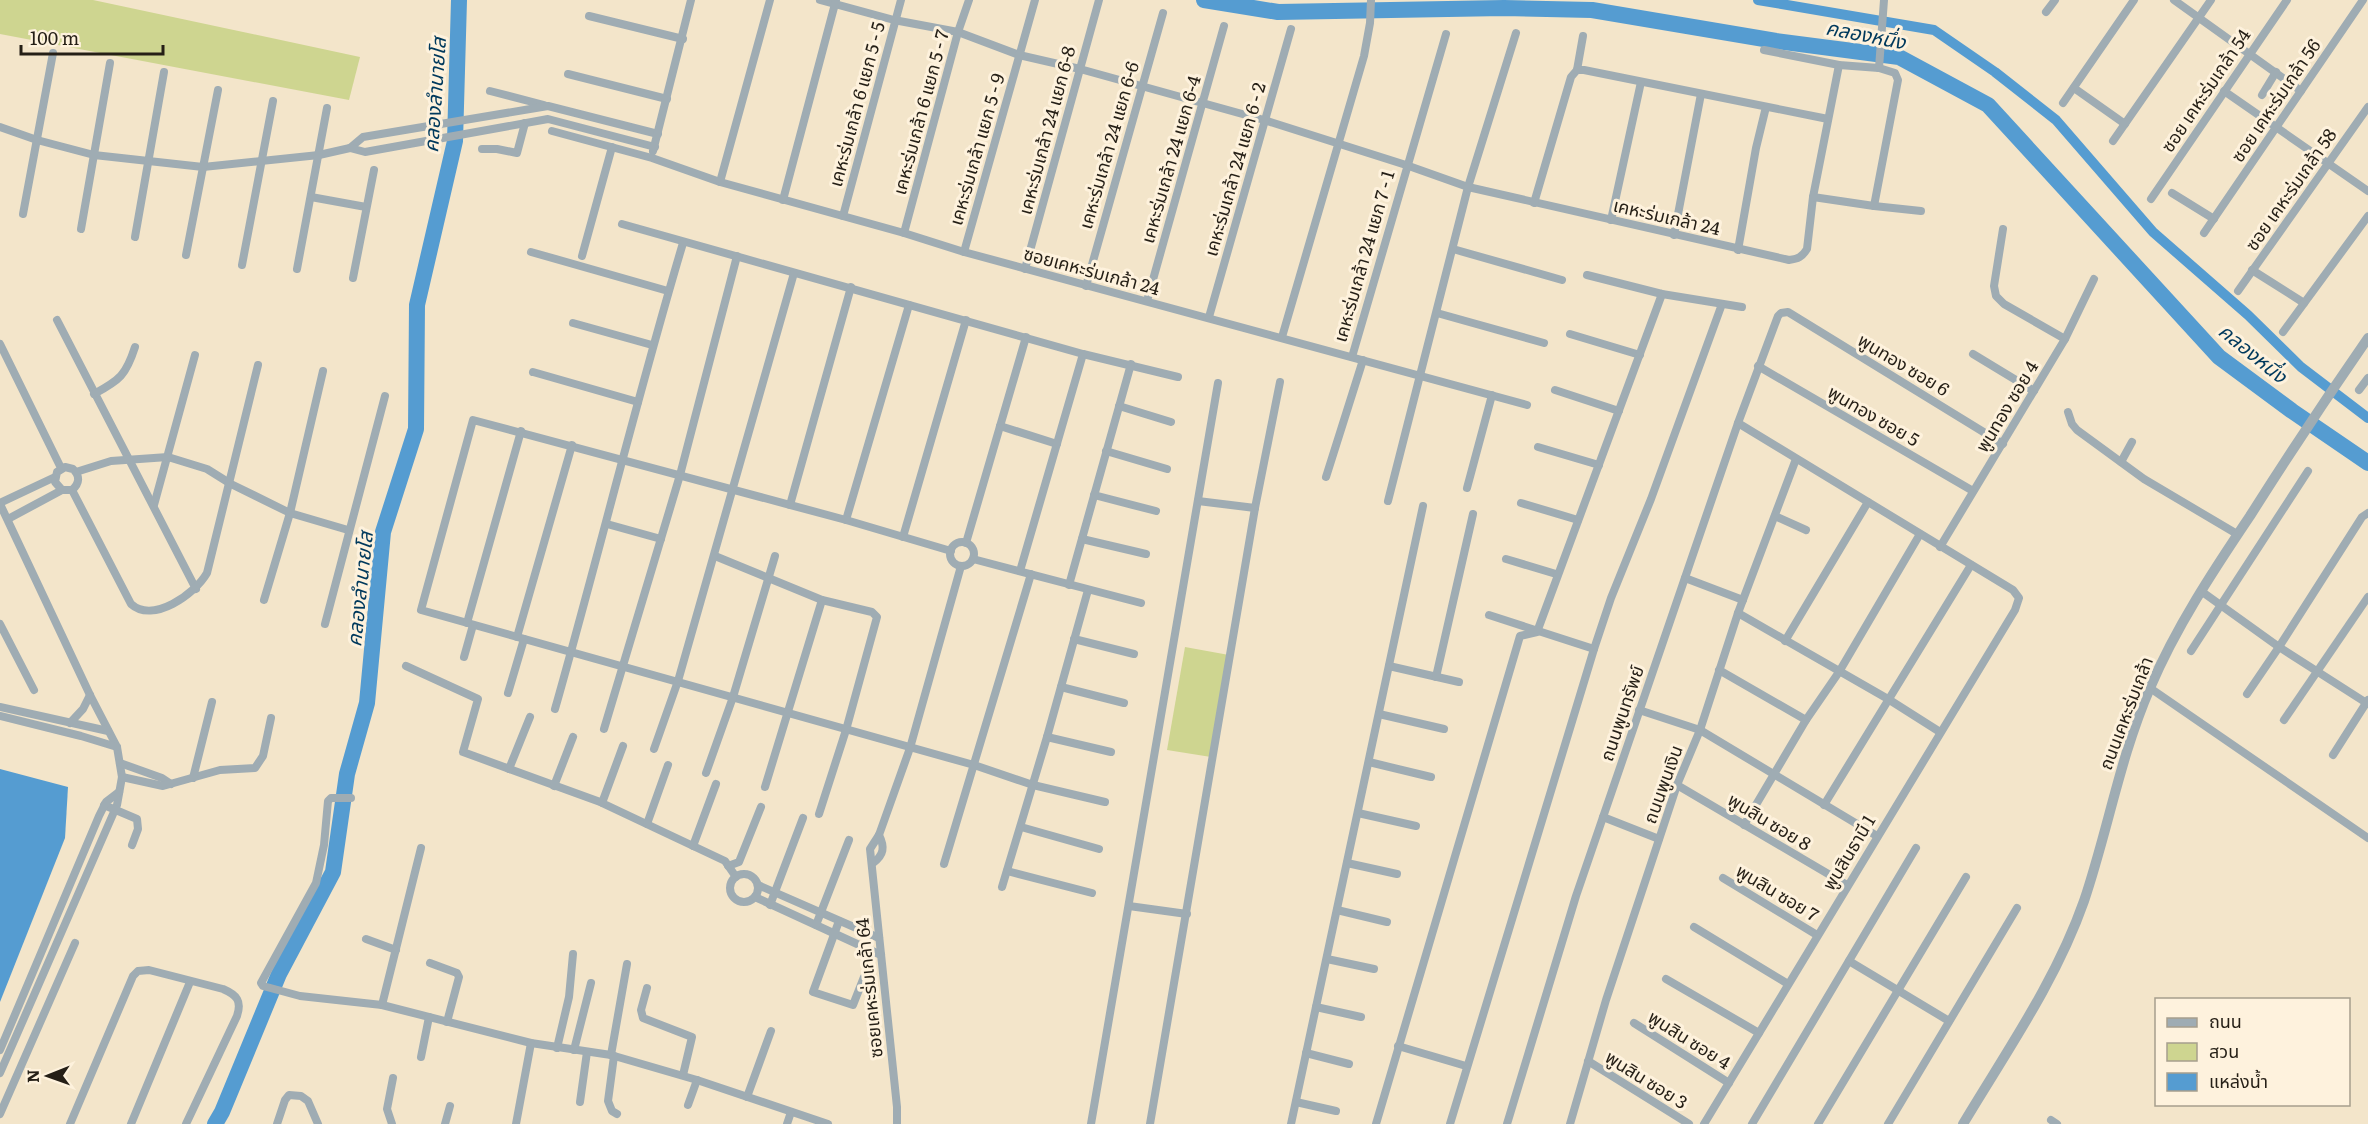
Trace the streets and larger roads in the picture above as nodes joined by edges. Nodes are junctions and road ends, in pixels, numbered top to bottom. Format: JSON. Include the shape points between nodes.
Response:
{"nodes":[{"id":1,"x":691,"y":0,"type":"edge"},
{"id":2,"x":770,"y":0,"type":"edge"},
{"id":3,"x":820,"y":0,"type":"edge"},
{"id":4,"x":901,"y":0,"type":"edge"},
{"id":5,"x":969,"y":0,"type":"edge"},
{"id":6,"x":1035,"y":0,"type":"edge"},
{"id":7,"x":1099,"y":0,"type":"edge"},
{"id":8,"x":1371,"y":0,"type":"edge"},
{"id":9,"x":1884,"y":0,"type":"edge"},
{"id":10,"x":2055,"y":0,"type":"edge"},
{"id":11,"x":2134,"y":0,"type":"edge"},
{"id":12,"x":2174,"y":0,"type":"edge"},
{"id":13,"x":2211,"y":0,"type":"edge"},
{"id":14,"x":2287,"y":0,"type":"edge"},
{"id":15,"x":2363,"y":0,"type":"edge"},
{"id":16,"x":835,"y":2,"type":"edge"},
{"id":17,"x":2046,"y":12,"type":"dead end"},
{"id":18,"x":1163,"y":13,"type":"dead end"},
{"id":19,"x":589,"y":16,"type":"dead end"},
{"id":20,"x":2199,"y":17,"type":"junction"},
{"id":21,"x":894,"y":20,"type":"junction"},
{"id":22,"x":1224,"y":26,"type":"dead end"},
{"id":23,"x":1291,"y":29,"type":"dead end"},
{"id":24,"x":958,"y":32,"type":"junction"},
{"id":25,"x":1516,"y":33,"type":"dead end"},
{"id":26,"x":1446,"y":34,"type":"dead end"},
{"id":27,"x":1583,"y":36,"type":"dead end"},
{"id":28,"x":682,"y":39,"type":"junction"},
{"id":29,"x":1764,"y":50,"type":"dead end"},
{"id":30,"x":53,"y":53,"type":"dead end"},
{"id":31,"x":2249,"y":53,"type":"junction"},
{"id":32,"x":1019,"y":55,"type":"junction"},
{"id":33,"x":111,"y":63,"type":"dead end"},
{"id":34,"x":1839,"y":65,"type":"junction"},
{"id":35,"x":1879,"y":68,"type":"junction"},
{"id":36,"x":1080,"y":69,"type":"junction"},
{"id":37,"x":1577,"y":70,"type":"junction"},
{"id":38,"x":164,"y":72,"type":"dead end"},
{"id":39,"x":2276,"y":72,"type":"junction"},
{"id":40,"x":568,"y":74,"type":"dead end"},
{"id":41,"x":1641,"y":82,"type":"junction"},
{"id":42,"x":1141,"y":88,"type":"junction"},
{"id":43,"x":2074,"y":88,"type":"junction"},
{"id":44,"x":218,"y":90,"type":"dead end"},
{"id":45,"x":490,"y":91,"type":"dead end"},
{"id":46,"x":2224,"y":91,"type":"junction"},
{"id":47,"x":2301,"y":91,"type":"junction"},
{"id":48,"x":1701,"y":94,"type":"junction"},
{"id":49,"x":2262,"y":95,"type":"dead end"},
{"id":50,"x":667,"y":99,"type":"junction"},
{"id":51,"x":273,"y":101,"type":"dead end"},
{"id":52,"x":1202,"y":103,"type":"junction"},
{"id":53,"x":2062,"y":103,"type":"dead end"},
{"id":54,"x":548,"y":106,"type":"junction"},
{"id":55,"x":1766,"y":107,"type":"junction"},
{"id":56,"x":2368,"y":107,"type":"edge"},
{"id":57,"x":327,"y":108,"type":"dead end"},
{"id":58,"x":533,"y":108,"type":"junction"},
{"id":59,"x":1828,"y":119,"type":"junction"},
{"id":60,"x":1264,"y":120,"type":"junction"},
{"id":61,"x":536,"y":121,"type":"junction"},
{"id":62,"x":525,"y":123,"type":"junction"},
{"id":63,"x":2125,"y":124,"type":"junction"},
{"id":64,"x":0,"y":127,"type":"edge"},
{"id":65,"x":2277,"y":127,"type":"junction"},
{"id":66,"x":552,"y":131,"type":"dead end"},
{"id":67,"x":658,"y":134,"type":"junction"},
{"id":68,"x":37,"y":140,"type":"junction"},
{"id":69,"x":2113,"y":141,"type":"dead end"},
{"id":70,"x":1338,"y":144,"type":"junction"},
{"id":71,"x":612,"y":147,"type":"junction"},
{"id":72,"x":655,"y":147,"type":"junction"},
{"id":73,"x":350,"y":148,"type":"junction"},
{"id":74,"x":482,"y":149,"type":"dead end"},
{"id":75,"x":94,"y":155,"type":"junction"},
{"id":76,"x":319,"y":155,"type":"junction"},
{"id":77,"x":652,"y":158,"type":"junction"},
{"id":78,"x":147,"y":161,"type":"junction"},
{"id":79,"x":262,"y":162,"type":"junction"},
{"id":80,"x":2329,"y":164,"type":"junction"},
{"id":81,"x":1407,"y":165,"type":"junction"},
{"id":82,"x":203,"y":167,"type":"junction"},
{"id":83,"x":374,"y":170,"type":"dead end"},
{"id":84,"x":720,"y":182,"type":"junction"},
{"id":85,"x":1468,"y":187,"type":"junction"},
{"id":86,"x":2368,"y":191,"type":"edge"},
{"id":87,"x":2172,"y":193,"type":"dead end"},
{"id":88,"x":311,"y":197,"type":"junction"},
{"id":89,"x":1813,"y":197,"type":"junction"},
{"id":90,"x":2151,"y":199,"type":"dead end"},
{"id":91,"x":783,"y":200,"type":"junction"},
{"id":92,"x":1534,"y":202,"type":"junction"},
{"id":93,"x":1874,"y":206,"type":"junction"},
{"id":94,"x":366,"y":207,"type":"junction"},
{"id":95,"x":1921,"y":211,"type":"dead end"},
{"id":96,"x":23,"y":214,"type":"dead end"},
{"id":97,"x":843,"y":216,"type":"junction"},
{"id":98,"x":2368,"y":216,"type":"edge"},
{"id":99,"x":2214,"y":219,"type":"junction"},
{"id":100,"x":1611,"y":220,"type":"junction"},
{"id":101,"x":622,"y":224,"type":"dead end"},
{"id":102,"x":81,"y":229,"type":"dead end"},
{"id":103,"x":2003,"y":229,"type":"dead end"},
{"id":104,"x":904,"y":233,"type":"junction"},
{"id":105,"x":2204,"y":233,"type":"dead end"},
{"id":106,"x":1674,"y":235,"type":"junction"},
{"id":107,"x":135,"y":237,"type":"dead end"},
{"id":108,"x":683,"y":243,"type":"junction"},
{"id":109,"x":1453,"y":249,"type":"junction"},
{"id":110,"x":1738,"y":250,"type":"junction"},
{"id":111,"x":531,"y":252,"type":"dead end"},
{"id":112,"x":964,"y":252,"type":"junction"},
{"id":113,"x":186,"y":255,"type":"dead end"},
{"id":114,"x":582,"y":256,"type":"dead end"},
{"id":115,"x":737,"y":256,"type":"junction"},
{"id":116,"x":242,"y":265,"type":"dead end"},
{"id":117,"x":297,"y":269,"type":"dead end"},
{"id":118,"x":1025,"y":269,"type":"junction"},
{"id":119,"x":2252,"y":270,"type":"junction"},
{"id":120,"x":794,"y":273,"type":"junction"},
{"id":121,"x":1587,"y":275,"type":"dead end"},
{"id":122,"x":353,"y":278,"type":"dead end"},
{"id":123,"x":2094,"y":279,"type":"dead end"},
{"id":124,"x":1562,"y":280,"type":"dead end"},
{"id":125,"x":1086,"y":286,"type":"junction"},
{"id":126,"x":851,"y":287,"type":"junction"},
{"id":127,"x":668,"y":291,"type":"junction"},
{"id":128,"x":2238,"y":291,"type":"dead end"},
{"id":129,"x":1662,"y":294,"type":"junction"},
{"id":130,"x":1147,"y":301,"type":"junction"},
{"id":131,"x":2304,"y":303,"type":"junction"},
{"id":132,"x":1722,"y":304,"type":"junction"},
{"id":133,"x":909,"y":305,"type":"junction"},
{"id":134,"x":1742,"y":307,"type":"dead end"},
{"id":135,"x":1437,"y":313,"type":"junction"},
{"id":136,"x":1778,"y":316,"type":"joint"},
{"id":137,"x":1209,"y":317,"type":"junction"},
{"id":138,"x":57,"y":320,"type":"dead end"},
{"id":139,"x":966,"y":320,"type":"junction"},
{"id":140,"x":573,"y":323,"type":"dead end"},
{"id":141,"x":2283,"y":332,"type":"dead end"},
{"id":142,"x":1570,"y":334,"type":"dead end"},
{"id":143,"x":1026,"y":337,"type":"junction"},
{"id":144,"x":1282,"y":337,"type":"junction"},
{"id":145,"x":2368,"y":338,"type":"edge"},
{"id":146,"x":2065,"y":339,"type":"junction"},
{"id":147,"x":1544,"y":343,"type":"dead end"},
{"id":148,"x":0,"y":344,"type":"edge"},
{"id":149,"x":652,"y":345,"type":"junction"},
{"id":150,"x":135,"y":347,"type":"dead end"},
{"id":151,"x":1083,"y":354,"type":"junction"},
{"id":152,"x":1973,"y":354,"type":"dead end"},
{"id":153,"x":195,"y":355,"type":"dead end"},
{"id":154,"x":1640,"y":355,"type":"junction"},
{"id":155,"x":1352,"y":357,"type":"junction"},
{"id":156,"x":1363,"y":360,"type":"junction"},
{"id":157,"x":258,"y":364,"type":"dead end"},
{"id":158,"x":1131,"y":364,"type":"junction"},
{"id":159,"x":1758,"y":366,"type":"junction"},
{"id":160,"x":323,"y":371,"type":"dead end"},
{"id":161,"x":533,"y":372,"type":"dead end"},
{"id":162,"x":1178,"y":376,"type":"dead end"},
{"id":163,"x":1420,"y":377,"type":"junction"},
{"id":164,"x":2368,"y":378,"type":"edge"},
{"id":165,"x":1280,"y":382,"type":"dead end"},
{"id":166,"x":1218,"y":383,"type":"dead end"},
{"id":167,"x":1554,"y":390,"type":"dead end"},
{"id":168,"x":2359,"y":390,"type":"dead end"},
{"id":169,"x":2034,"y":391,"type":"junction"},
{"id":170,"x":94,"y":394,"type":"junction"},
{"id":171,"x":1492,"y":395,"type":"junction"},
{"id":172,"x":385,"y":396,"type":"dead end"},
{"id":173,"x":638,"y":402,"type":"junction"},
{"id":174,"x":1527,"y":405,"type":"dead end"},
{"id":175,"x":1119,"y":406,"type":"junction"},
{"id":176,"x":1619,"y":411,"type":"junction"},
{"id":177,"x":2068,"y":412,"type":"dead end"},
{"id":178,"x":1171,"y":422,"type":"dead end"},
{"id":179,"x":1738,"y":423,"type":"junction"},
{"id":180,"x":1000,"y":426,"type":"junction"},
{"id":181,"x":521,"y":431,"type":"junction"},
{"id":182,"x":2132,"y":442,"type":"dead end"},
{"id":183,"x":1057,"y":444,"type":"junction"},
{"id":184,"x":2003,"y":444,"type":"junction"},
{"id":185,"x":572,"y":445,"type":"junction"},
{"id":186,"x":1538,"y":447,"type":"dead end"},
{"id":187,"x":1106,"y":451,"type":"junction"},
{"id":188,"x":168,"y":457,"type":"junction"},
{"id":189,"x":129,"y":459,"type":"junction"},
{"id":190,"x":1796,"y":459,"type":"junction"},
{"id":191,"x":624,"y":460,"type":"junction"},
{"id":192,"x":2121,"y":462,"type":"junction"},
{"id":193,"x":1599,"y":465,"type":"junction"},
{"id":194,"x":61,"y":468,"type":"junction"},
{"id":195,"x":1167,"y":469,"type":"dead end"},
{"id":196,"x":2308,"y":471,"type":"dead end"},
{"id":197,"x":76,"y":472,"type":"junction"},
{"id":198,"x":680,"y":475,"type":"junction"},
{"id":199,"x":55,"y":477,"type":"junction"},
{"id":200,"x":1326,"y":477,"type":"dead end"},
{"id":201,"x":231,"y":484,"type":"junction"},
{"id":202,"x":1467,"y":488,"type":"dead end"},
{"id":203,"x":62,"y":490,"type":"junction"},
{"id":204,"x":72,"y":490,"type":"junction"},
{"id":205,"x":734,"y":490,"type":"junction"},
{"id":206,"x":1973,"y":491,"type":"junction"},
{"id":207,"x":1094,"y":495,"type":"junction"},
{"id":208,"x":1198,"y":501,"type":"junction"},
{"id":209,"x":1388,"y":501,"type":"dead end"},
{"id":210,"x":1868,"y":502,"type":"junction"},
{"id":211,"x":1521,"y":503,"type":"dead end"},
{"id":212,"x":0,"y":504,"type":"edge"},
{"id":213,"x":153,"y":505,"type":"junction"},
{"id":214,"x":790,"y":505,"type":"junction"},
{"id":215,"x":1424,"y":506,"type":"dead end"},
{"id":216,"x":1255,"y":508,"type":"junction"},
{"id":217,"x":1156,"y":511,"type":"dead end"},
{"id":218,"x":290,"y":513,"type":"junction"},
{"id":219,"x":2368,"y":513,"type":"edge"},
{"id":220,"x":1473,"y":514,"type":"dead end"},
{"id":221,"x":1775,"y":516,"type":"junction"},
{"id":222,"x":8,"y":519,"type":"junction"},
{"id":223,"x":846,"y":520,"type":"junction"},
{"id":224,"x":1578,"y":520,"type":"junction"},
{"id":225,"x":607,"y":524,"type":"junction"},
{"id":226,"x":348,"y":530,"type":"junction"},
{"id":227,"x":1806,"y":530,"type":"dead end"},
{"id":228,"x":1920,"y":534,"type":"junction"},
{"id":229,"x":2238,"y":534,"type":"junction"},
{"id":230,"x":903,"y":537,"type":"junction"},
{"id":231,"x":661,"y":539,"type":"junction"},
{"id":232,"x":1082,"y":539,"type":"junction"},
{"id":233,"x":966,"y":543,"type":"junction"},
{"id":234,"x":1940,"y":547,"type":"junction"},
{"id":235,"x":951,"y":551,"type":"junction"},
{"id":236,"x":1146,"y":554,"type":"dead end"},
{"id":237,"x":715,"y":556,"type":"junction"},
{"id":238,"x":775,"y":556,"type":"dead end"},
{"id":239,"x":973,"y":559,"type":"junction"},
{"id":240,"x":1506,"y":559,"type":"dead end"},
{"id":241,"x":1971,"y":565,"type":"junction"},
{"id":242,"x":961,"y":566,"type":"junction"},
{"id":243,"x":1020,"y":571,"type":"junction"},
{"id":244,"x":1031,"y":574,"type":"junction"},
{"id":245,"x":1556,"y":574,"type":"junction"},
{"id":246,"x":769,"y":578,"type":"junction"},
{"id":247,"x":1684,"y":578,"type":"junction"},
{"id":248,"x":1069,"y":585,"type":"junction"},
{"id":249,"x":196,"y":589,"type":"junction"},
{"id":250,"x":1088,"y":590,"type":"junction"},
{"id":251,"x":2201,"y":591,"type":"junction"},
{"id":252,"x":2368,"y":597,"type":"edge"},
{"id":253,"x":264,"y":600,"type":"dead end"},
{"id":254,"x":822,"y":600,"type":"junction"},
{"id":255,"x":1743,"y":600,"type":"junction"},
{"id":256,"x":1141,"y":603,"type":"dead end"},
{"id":257,"x":2220,"y":606,"type":"junction"},
{"id":258,"x":1738,"y":613,"type":"junction"},
{"id":259,"x":1489,"y":615,"type":"dead end"},
{"id":260,"x":0,"y":624,"type":"edge"},
{"id":261,"x":325,"y":624,"type":"dead end"},
{"id":262,"x":470,"y":624,"type":"junction"},
{"id":263,"x":1537,"y":632,"type":"junction"},
{"id":264,"x":520,"y":638,"type":"junction"},
{"id":265,"x":1074,"y":639,"type":"junction"},
{"id":266,"x":1785,"y":641,"type":"junction"},
{"id":267,"x":2279,"y":647,"type":"junction"},
{"id":268,"x":1594,"y":649,"type":"junction"},
{"id":269,"x":2191,"y":651,"type":"dead end"},
{"id":270,"x":571,"y":652,"type":"junction"},
{"id":271,"x":1134,"y":654,"type":"dead end"},
{"id":272,"x":464,"y":657,"type":"dead end"},
{"id":273,"x":406,"y":666,"type":"dead end"},
{"id":274,"x":623,"y":666,"type":"junction"},
{"id":275,"x":1389,"y":666,"type":"junction"},
{"id":276,"x":1719,"y":670,"type":"junction"},
{"id":277,"x":1839,"y":672,"type":"junction"},
{"id":278,"x":2317,"y":672,"type":"junction"},
{"id":279,"x":1436,"y":677,"type":"junction"},
{"id":280,"x":678,"y":681,"type":"junction"},
{"id":281,"x":1459,"y":682,"type":"dead end"},
{"id":282,"x":1061,"y":687,"type":"junction"},
{"id":283,"x":2150,"y":688,"type":"junction"},
{"id":284,"x":34,"y":690,"type":"dead end"},
{"id":285,"x":508,"y":693,"type":"dead end"},
{"id":286,"x":2247,"y":694,"type":"dead end"},
{"id":287,"x":90,"y":695,"type":"junction"},
{"id":288,"x":733,"y":697,"type":"junction"},
{"id":289,"x":1888,"y":699,"type":"junction"},
{"id":290,"x":212,"y":702,"type":"dead end"},
{"id":291,"x":2367,"y":702,"type":"edge"},
{"id":292,"x":1124,"y":703,"type":"dead end"},
{"id":293,"x":0,"y":707,"type":"edge"},
{"id":294,"x":555,"y":709,"type":"dead end"},
{"id":295,"x":1639,"y":710,"type":"junction"},
{"id":296,"x":789,"y":713,"type":"junction"},
{"id":297,"x":1379,"y":714,"type":"junction"},
{"id":298,"x":0,"y":716,"type":"edge"},
{"id":299,"x":530,"y":717,"type":"dead end"},
{"id":300,"x":271,"y":718,"type":"dead end"},
{"id":301,"x":1806,"y":720,"type":"junction"},
{"id":302,"x":2284,"y":720,"type":"dead end"},
{"id":303,"x":70,"y":723,"type":"junction"},
{"id":304,"x":604,"y":729,"type":"dead end"},
{"id":305,"x":1444,"y":729,"type":"dead end"},
{"id":306,"x":846,"y":730,"type":"junction"},
{"id":307,"x":1700,"y":730,"type":"junction"},
{"id":308,"x":108,"y":731,"type":"junction"},
{"id":309,"x":1940,"y":732,"type":"junction"},
{"id":310,"x":573,"y":737,"type":"dead end"},
{"id":311,"x":1047,"y":737,"type":"junction"},
{"id":312,"x":623,"y":746,"type":"dead end"},
{"id":313,"x":117,"y":747,"type":"junction"},
{"id":314,"x":910,"y":748,"type":"junction"},
{"id":315,"x":654,"y":749,"type":"dead end"},
{"id":316,"x":1111,"y":752,"type":"dead end"},
{"id":317,"x":2333,"y":755,"type":"dead end"},
{"id":318,"x":1369,"y":762,"type":"junction"},
{"id":319,"x":120,"y":763,"type":"junction"},
{"id":320,"x":668,"y":765,"type":"dead end"},
{"id":321,"x":974,"y":765,"type":"junction"},
{"id":322,"x":509,"y":769,"type":"junction"},
{"id":323,"x":706,"y":773,"type":"dead end"},
{"id":324,"x":1774,"y":774,"type":"junction"},
{"id":325,"x":122,"y":777,"type":"junction"},
{"id":326,"x":1431,"y":777,"type":"dead end"},
{"id":327,"x":193,"y":778,"type":"junction"},
{"id":328,"x":171,"y":784,"type":"junction"},
{"id":329,"x":716,"y":784,"type":"dead end"},
{"id":330,"x":1033,"y":784,"type":"junction"},
{"id":331,"x":1677,"y":785,"type":"junction"},
{"id":332,"x":554,"y":786,"type":"junction"},
{"id":333,"x":765,"y":787,"type":"dead end"},
{"id":334,"x":119,"y":792,"type":"junction"},
{"id":335,"x":350,"y":798,"type":"dead end"},
{"id":336,"x":1105,"y":802,"type":"dead end"},
{"id":337,"x":603,"y":803,"type":"junction"},
{"id":338,"x":104,"y":805,"type":"junction"},
{"id":339,"x":1824,"y":805,"type":"junction"},
{"id":340,"x":760,"y":807,"type":"dead end"},
{"id":341,"x":116,"y":809,"type":"junction"},
{"id":342,"x":1358,"y":813,"type":"junction"},
{"id":343,"x":819,"y":814,"type":"dead end"},
{"id":344,"x":1603,"y":817,"type":"junction"},
{"id":345,"x":803,"y":818,"type":"dead end"},
{"id":346,"x":647,"y":824,"type":"junction"},
{"id":347,"x":1744,"y":825,"type":"junction"},
{"id":348,"x":1416,"y":826,"type":"dead end"},
{"id":349,"x":1021,"y":827,"type":"junction"},
{"id":350,"x":879,"y":836,"type":"junction"},
{"id":351,"x":1877,"y":836,"type":"junction"},
{"id":352,"x":2368,"y":838,"type":"edge"},
{"id":353,"x":1659,"y":839,"type":"junction"},
{"id":354,"x":849,"y":840,"type":"dead end"},
{"id":355,"x":132,"y":845,"type":"dead end"},
{"id":356,"x":693,"y":846,"type":"junction"},
{"id":357,"x":421,"y":848,"type":"dead end"},
{"id":358,"x":1916,"y":848,"type":"dead end"},
{"id":359,"x":1099,"y":849,"type":"dead end"},
{"id":360,"x":873,"y":863,"type":"junction"},
{"id":361,"x":1347,"y":863,"type":"junction"},
{"id":362,"x":944,"y":864,"type":"dead end"},
{"id":363,"x":729,"y":866,"type":"junction"},
{"id":364,"x":1007,"y":871,"type":"junction"},
{"id":365,"x":1397,"y":874,"type":"dead end"},
{"id":366,"x":736,"y":877,"type":"junction"},
{"id":367,"x":1966,"y":877,"type":"dead end"},
{"id":368,"x":1723,"y":878,"type":"dead end"},
{"id":369,"x":758,"y":885,"type":"junction"},
{"id":370,"x":1847,"y":885,"type":"junction"},
{"id":371,"x":1002,"y":887,"type":"dead end"},
{"id":372,"x":775,"y":893,"type":"junction"},
{"id":373,"x":1092,"y":893,"type":"dead end"},
{"id":374,"x":755,"y":897,"type":"junction"},
{"id":375,"x":770,"y":904,"type":"junction"},
{"id":376,"x":1129,"y":906,"type":"junction"},
{"id":377,"x":2017,"y":908,"type":"dead end"},
{"id":378,"x":1337,"y":910,"type":"junction"},
{"id":379,"x":821,"y":913,"type":"junction"},
{"id":380,"x":1187,"y":914,"type":"junction"},
{"id":381,"x":839,"y":921,"type":"junction"},
{"id":382,"x":1387,"y":921,"type":"dead end"},
{"id":383,"x":53,"y":923,"type":"junction"},
{"id":384,"x":816,"y":925,"type":"junction"},
{"id":385,"x":1694,"y":927,"type":"dead end"},
{"id":386,"x":64,"y":928,"type":"junction"},
{"id":387,"x":834,"y":934,"type":"junction"},
{"id":388,"x":1817,"y":935,"type":"junction"},
{"id":389,"x":879,"y":938,"type":"junction"},
{"id":390,"x":366,"y":939,"type":"dead end"},
{"id":391,"x":75,"y":943,"type":"dead end"},
{"id":392,"x":396,"y":950,"type":"junction"},
{"id":393,"x":573,"y":954,"type":"dead end"},
{"id":394,"x":881,"y":955,"type":"junction"},
{"id":395,"x":1327,"y":959,"type":"junction"},
{"id":396,"x":1849,"y":961,"type":"junction"},
{"id":397,"x":430,"y":963,"type":"dead end"},
{"id":398,"x":627,"y":964,"type":"dead end"},
{"id":399,"x":1374,"y":969,"type":"dead end"},
{"id":400,"x":864,"y":977,"type":"dead end"},
{"id":401,"x":1666,"y":979,"type":"dead end"},
{"id":402,"x":190,"y":982,"type":"junction"},
{"id":403,"x":591,"y":984,"type":"dead end"},
{"id":404,"x":1788,"y":984,"type":"junction"},
{"id":405,"x":647,"y":988,"type":"dead end"},
{"id":406,"x":1898,"y":991,"type":"junction"},
{"id":407,"x":382,"y":1005,"type":"junction"},
{"id":408,"x":1316,"y":1007,"type":"junction"},
{"id":409,"x":429,"y":1017,"type":"junction"},
{"id":410,"x":1361,"y":1017,"type":"dead end"},
{"id":411,"x":1949,"y":1021,"type":"junction"},
{"id":412,"x":447,"y":1022,"type":"junction"},
{"id":413,"x":1634,"y":1023,"type":"dead end"},
{"id":414,"x":771,"y":1031,"type":"dead end"},
{"id":415,"x":1759,"y":1033,"type":"junction"},
{"id":416,"x":531,"y":1043,"type":"junction"},
{"id":417,"x":1398,"y":1046,"type":"junction"},
{"id":418,"x":557,"y":1048,"type":"junction"},
{"id":419,"x":0,"y":1050,"type":"edge"},
{"id":420,"x":574,"y":1050,"type":"junction"},
{"id":421,"x":588,"y":1052,"type":"junction"},
{"id":422,"x":1306,"y":1053,"type":"junction"},
{"id":423,"x":612,"y":1056,"type":"junction"},
{"id":424,"x":421,"y":1057,"type":"dead end"},
{"id":425,"x":1588,"y":1062,"type":"junction"},
{"id":426,"x":1348,"y":1064,"type":"dead end"},
{"id":427,"x":1466,"y":1066,"type":"junction"},
{"id":428,"x":0,"y":1073,"type":"edge"},
{"id":429,"x":683,"y":1076,"type":"junction"},
{"id":430,"x":393,"y":1078,"type":"dead end"},
{"id":431,"x":697,"y":1080,"type":"junction"},
{"id":432,"x":1729,"y":1083,"type":"junction"},
{"id":433,"x":747,"y":1097,"type":"junction"},
{"id":434,"x":580,"y":1102,"type":"dead end"},
{"id":435,"x":1296,"y":1102,"type":"junction"},
{"id":436,"x":688,"y":1105,"type":"dead end"},
{"id":437,"x":450,"y":1106,"type":"dead end"},
{"id":438,"x":1335,"y":1111,"type":"dead end"},
{"id":439,"x":791,"y":1112,"type":"junction"},
{"id":440,"x":0,"y":1114,"type":"edge"},
{"id":441,"x":617,"y":1114,"type":"dead end"},
{"id":442,"x":1573,"y":1123,"type":"edge"},
{"id":443,"x":70,"y":1124,"type":"edge"},
{"id":444,"x":131,"y":1124,"type":"edge"},
{"id":445,"x":186,"y":1124,"type":"edge"},
{"id":446,"x":277,"y":1124,"type":"edge"},
{"id":447,"x":318,"y":1124,"type":"edge"},
{"id":448,"x":392,"y":1124,"type":"edge"},
{"id":449,"x":445,"y":1124,"type":"edge"},
{"id":450,"x":516,"y":1124,"type":"edge"},
{"id":451,"x":787,"y":1124,"type":"edge"},
{"id":452,"x":828,"y":1124,"type":"edge"},
{"id":453,"x":897,"y":1124,"type":"edge"},
{"id":454,"x":1091,"y":1124,"type":"edge"},
{"id":455,"x":1150,"y":1124,"type":"edge"},
{"id":456,"x":1291,"y":1124,"type":"edge"},
{"id":457,"x":1376,"y":1124,"type":"edge"},
{"id":458,"x":1450,"y":1124,"type":"edge"},
{"id":459,"x":1507,"y":1124,"type":"edge"},
{"id":460,"x":1689,"y":1124,"type":"edge"},
{"id":461,"x":1704,"y":1124,"type":"edge"},
{"id":462,"x":1752,"y":1124,"type":"edge"},
{"id":463,"x":1818,"y":1124,"type":"edge"},
{"id":464,"x":1888,"y":1124,"type":"edge"},
{"id":465,"x":1963,"y":1124,"type":"edge"}],
"edges":[{"from":1,"to":28,"type":"street"},
{"from":2,"to":84,"type":"street"},
{"from":3,"to":16,"type":"street","name":"เคหะร่มเกล้า 24"},
{"from":4,"to":21,"type":"street","name":"เคหะร่มเกล้า 6 แยก 5 - 5"},
{"from":5,"to":24,"type":"street","name":"เคหะร่มเกล้า 6 แยก 5 - 7"},
{"from":6,"to":32,"type":"street","name":"เคหะร่มเกล้า แยก 5 - 9"},
{"from":7,"to":36,"type":"street","name":"เคหะร่มเกล้า 24 แยก 6-8"},
{"from":8,"to":70,"type":"street","via":[[1364,57]]},
{"from":9,"to":35,"type":"street"},
{"from":10,"to":17,"type":"street"},
{"from":11,"to":43,"type":"street"},
{"from":12,"to":20,"type":"street"},
{"from":13,"to":20,"type":"street"},
{"from":14,"to":31,"type":"street","name":"ซอย เคหะร่มเกล้า 54"},
{"from":15,"to":47,"type":"street","name":"ซอย เคหะร่มเกล้า 56"},
{"from":16,"to":21,"type":"street","name":"เคหะร่มเกล้า 24"},
{"from":16,"to":91,"type":"street"},
{"from":18,"to":42,"type":"street","name":"เคหะร่มเกล้า 24 แยก 6-6"},
{"from":19,"to":28,"type":"street"},
{"from":20,"to":31,"type":"street"},
{"from":20,"to":63,"type":"street"},
{"from":21,"to":24,"type":"street","name":"เคหะร่มเกล้า 24"},
{"from":21,"to":97,"type":"street","name":"เคหะร่มเกล้า 6 แยก 5 - 5"},
{"from":22,"to":52,"type":"street","name":"เคหะร่มเกล้า 24 แยก 6-4"},
{"from":23,"to":60,"type":"street","name":"เคหะร่มเกล้า 24 แยก 6 - 2"},
{"from":24,"to":32,"type":"street","name":"เคหะร่มเกล้า 24"},
{"from":24,"to":104,"type":"street","name":"เคหะร่มเกล้า 6 แยก 5 - 7"},
{"from":25,"to":85,"type":"street"},
{"from":26,"to":81,"type":"street","name":"เคหะร่มเกล้า 24 แยก 7 - 1"},
{"from":27,"to":37,"type":"street"},
{"from":28,"to":50,"type":"street"},
{"from":29,"to":34,"type":"street"},
{"from":30,"to":68,"type":"street"},
{"from":31,"to":39,"type":"street"},
{"from":31,"to":46,"type":"street","name":"ซอย เคหะร่มเกล้า 54"},
{"from":32,"to":36,"type":"street","name":"เคหะร่มเกล้า 24"},
{"from":32,"to":112,"type":"street","name":"เคหะร่มเกล้า แยก 5 - 9"},
{"from":33,"to":75,"type":"street"},
{"from":34,"to":35,"type":"street"},
{"from":34,"to":59,"type":"street","name":"เคหะร่มเกล้า 24"},
{"from":35,"to":93,"type":"street","via":[[1895,73],[1898,80]]},
{"from":36,"to":42,"type":"street","name":"เคหะร่มเกล้า 24"},
{"from":36,"to":118,"type":"street","name":"เคหะร่มเกล้า 24 แยก 6-8"},
{"from":37,"to":41,"type":"street"},
{"from":37,"to":92,"type":"street","via":[[1571,77]]},
{"from":38,"to":78,"type":"street"},
{"from":39,"to":47,"type":"street"},
{"from":39,"to":49,"type":"street"},
{"from":40,"to":50,"type":"street"},
{"from":41,"to":48,"type":"street"},
{"from":41,"to":100,"type":"street"},
{"from":42,"to":52,"type":"street","name":"เคหะร่มเกล้า 24"},
{"from":42,"to":125,"type":"street","name":"เคหะร่มเกล้า 24 แยก 6-6"},
{"from":43,"to":53,"type":"street"},
{"from":43,"to":63,"type":"street"},
{"from":44,"to":82,"type":"street"},
{"from":45,"to":54,"type":"street"},
{"from":46,"to":65,"type":"street"},
{"from":46,"to":90,"type":"street","name":"ซอย เคหะร่มเกล้า 54"},
{"from":47,"to":65,"type":"street","name":"ซอย เคหะร่มเกล้า 56"},
{"from":48,"to":55,"type":"street"},
{"from":48,"to":106,"type":"street"},
{"from":50,"to":67,"type":"street"},
{"from":51,"to":79,"type":"street"},
{"from":52,"to":60,"type":"street","name":"เคหะร่มเกล้า 24"},
{"from":52,"to":130,"type":"street","name":"เคหะร่มเกล้า 24 แยก 6-4"},
{"from":54,"to":58,"type":"street"},
{"from":54,"to":67,"type":"street"},
{"from":55,"to":59,"type":"street"},
{"from":55,"to":110,"type":"street"},
{"from":56,"to":80,"type":"street","name":"ซอย เคหะร่มเกล้า 58"},
{"from":57,"to":76,"type":"street"},
{"from":58,"to":61,"type":"street"},
{"from":58,"to":73,"type":"street","via":[[363,137]]},
{"from":59,"to":89,"type":"street","name":"เคหะร่มเกล้า 24"},
{"from":60,"to":70,"type":"street","name":"เคหะร่มเกล้า 24"},
{"from":60,"to":137,"type":"street","name":"เคหะร่มเกล้า 24 แยก 6 - 2"},
{"from":61,"to":62,"type":"street"},
{"from":61,"to":72,"type":"street","via":[[548,119]]},
{"from":62,"to":73,"type":"street","via":[[365,152]]},
{"from":62,"to":74,"type":"street","via":[[517,153]]},
{"from":63,"to":69,"type":"street"},
{"from":64,"to":68,"type":"street"},
{"from":65,"to":80,"type":"street"},
{"from":65,"to":99,"type":"street","name":"ซอย เคหะร่มเกล้า 56"},
{"from":66,"to":71,"type":"street","name":"ซอยเคหะร่มเกล้า 24"},
{"from":67,"to":72,"type":"street"},
{"from":68,"to":75,"type":"street"},
{"from":68,"to":96,"type":"street"},
{"from":70,"to":81,"type":"street","name":"เคหะร่มเกล้า 24"},
{"from":70,"to":144,"type":"street"},
{"from":71,"to":77,"type":"street","name":"ซอยเคหะร่มเกล้า 24"},
{"from":71,"to":114,"type":"street"},
{"from":72,"to":77,"type":"street"},
{"from":73,"to":76,"type":"street"},
{"from":75,"to":78,"type":"street"},
{"from":75,"to":102,"type":"street"},
{"from":76,"to":79,"type":"street"},
{"from":76,"to":88,"type":"street"},
{"from":77,"to":84,"type":"street","name":"ซอยเคหะร่มเกล้า 24"},
{"from":78,"to":82,"type":"street"},
{"from":78,"to":107,"type":"street"},
{"from":79,"to":82,"type":"street"},
{"from":79,"to":116,"type":"street"},
{"from":80,"to":86,"type":"street"},
{"from":80,"to":119,"type":"street","name":"ซอย เคหะร่มเกล้า 58"},
{"from":81,"to":85,"type":"street","name":"เคหะร่มเกล้า 24"},
{"from":81,"to":155,"type":"street","name":"เคหะร่มเกล้า 24 แยก 7 - 1"},
{"from":82,"to":113,"type":"street"},
{"from":83,"to":94,"type":"street"},
{"from":84,"to":91,"type":"street","name":"ซอยเคหะร่มเกล้า 24"},
{"from":85,"to":92,"type":"street","name":"เคหะร่มเกล้า 24"},
{"from":85,"to":109,"type":"street"},
{"from":87,"to":99,"type":"street"},
{"from":88,"to":94,"type":"street"},
{"from":88,"to":117,"type":"street"},
{"from":89,"to":93,"type":"street"},
{"from":89,"to":110,"type":"street","name":"เคหะร่มเกล้า 24","via":[[1803,255],[1789,260]]},
{"from":91,"to":97,"type":"street","name":"ซอยเคหะร่มเกล้า 24"},
{"from":92,"to":100,"type":"street","name":"เคหะร่มเกล้า 24"},
{"from":93,"to":95,"type":"street"},
{"from":94,"to":122,"type":"street"},
{"from":97,"to":104,"type":"street","name":"ซอยเคหะร่มเกล้า 24"},
{"from":98,"to":131,"type":"street"},
{"from":99,"to":105,"type":"street","name":"ซอย เคหะร่มเกล้า 56"},
{"from":100,"to":106,"type":"street","name":"เคหะร่มเกล้า 24"},
{"from":101,"to":108,"type":"street"},
{"from":103,"to":146,"type":"street","via":[[1994,286],[1996,296]]},
{"from":104,"to":112,"type":"street","name":"ซอยเคหะร่มเกล้า 24"},
{"from":106,"to":110,"type":"street","name":"เคหะร่มเกล้า 24"},
{"from":108,"to":115,"type":"street"},
{"from":108,"to":127,"type":"street"},
{"from":109,"to":124,"type":"street"},
{"from":109,"to":135,"type":"street"},
{"from":111,"to":127,"type":"street"},
{"from":112,"to":118,"type":"street","name":"ซอยเคหะร่มเกล้า 24"},
{"from":115,"to":120,"type":"street"},
{"from":115,"to":198,"type":"street"},
{"from":118,"to":125,"type":"street","name":"ซอยเคหะร่มเกล้า 24"},
{"from":119,"to":128,"type":"street","name":"ซอย เคหะร่มเกล้า 58"},
{"from":119,"to":131,"type":"street"},
{"from":120,"to":126,"type":"street"},
{"from":120,"to":205,"type":"street"},
{"from":121,"to":129,"type":"street"},
{"from":123,"to":146,"type":"street","name":"พูนทอง ซอย 4"},
{"from":125,"to":130,"type":"street","name":"ซอยเคหะร่มเกล้า 24"},
{"from":126,"to":133,"type":"street"},
{"from":126,"to":214,"type":"street"},
{"from":127,"to":149,"type":"street"},
{"from":129,"to":132,"type":"street"},
{"from":129,"to":154,"type":"street"},
{"from":130,"to":137,"type":"street","name":"ซอยเคหะร่มเกล้า 24"},
{"from":131,"to":141,"type":"street"},
{"from":132,"to":134,"type":"street"},
{"from":132,"to":268,"type":"street"},
{"from":133,"to":139,"type":"street"},
{"from":133,"to":223,"type":"street"},
{"from":135,"to":147,"type":"street"},
{"from":135,"to":163,"type":"street"},
{"from":136,"to":159,"type":"street","name":"ถนนพูนทรัพย์"},
{"from":136,"to":184,"type":"street","name":"พูนทอง ซอย 6","via":[[1788,312]]},
{"from":137,"to":144,"type":"street","name":"ซอยเคหะร่มเกล้า 24"},
{"from":138,"to":170,"type":"street"},
{"from":139,"to":143,"type":"street"},
{"from":139,"to":230,"type":"street"},
{"from":140,"to":149,"type":"street"},
{"from":142,"to":154,"type":"street"},
{"from":143,"to":151,"type":"street"},
{"from":143,"to":180,"type":"street"},
{"from":144,"to":155,"type":"street","name":"ซอยเคหะร่มเกล้า 24"},
{"from":145,"to":229,"type":"street","name":"ถนนเคหะร่มเกล้า"},
{"from":146,"to":169,"type":"street","name":"พูนทอง ซอย 4"},
{"from":148,"to":194,"type":"street"},
{"from":149,"to":173,"type":"street"},
{"from":150,"to":170,"type":"street","via":[[122,376]]},
{"from":151,"to":158,"type":"street"},
{"from":151,"to":183,"type":"street"},
{"from":152,"to":169,"type":"street"},
{"from":153,"to":188,"type":"street"},
{"from":154,"to":176,"type":"street"},
{"from":155,"to":156,"type":"street","name":"ซอยเคหะร่มเกล้า 24"},
{"from":156,"to":163,"type":"street","name":"ซอยเคหะร่มเกล้า 24"},
{"from":156,"to":200,"type":"street"},
{"from":157,"to":201,"type":"street"},
{"from":158,"to":162,"type":"street"},
{"from":158,"to":175,"type":"street"},
{"from":159,"to":179,"type":"street","name":"ถนนพูนทรัพย์"},
{"from":159,"to":206,"type":"street","name":"พูนทอง ซอย 5"},
{"from":160,"to":218,"type":"street"},
{"from":161,"to":173,"type":"street"},
{"from":163,"to":171,"type":"street","name":"ซอยเคหะร่มเกล้า 24"},
{"from":163,"to":209,"type":"street"},
{"from":164,"to":168,"type":"street"},
{"from":165,"to":216,"type":"street"},
{"from":166,"to":208,"type":"street"},
{"from":167,"to":176,"type":"street"},
{"from":169,"to":184,"type":"street","name":"พูนทอง ซอย 4"},
{"from":170,"to":189,"type":"street"},
{"from":171,"to":174,"type":"street","name":"ซอยเคหะร่มเกล้า 24"},
{"from":171,"to":202,"type":"street"},
{"from":172,"to":226,"type":"street"},
{"from":173,"to":191,"type":"street"},
{"from":175,"to":178,"type":"street"},
{"from":175,"to":187,"type":"street"},
{"from":176,"to":193,"type":"street"},
{"from":177,"to":192,"type":"street","via":[[2077,430]]},
{"from":179,"to":190,"type":"street"},
{"from":179,"to":247,"type":"street","name":"ถนนพูนทรัพย์"},
{"from":180,"to":183,"type":"street"},
{"from":180,"to":233,"type":"street"},
{"from":181,"to":185,"type":"street"},
{"from":181,"to":262,"type":"street"},
{"from":181,"to":262,"type":"street","via":[[472,421],[422,608]]},
{"from":182,"to":192,"type":"street"},
{"from":183,"to":243,"type":"street"},
{"from":184,"to":206,"type":"street","name":"พูนทอง ซอย 4"},
{"from":185,"to":191,"type":"street"},
{"from":185,"to":264,"type":"street"},
{"from":186,"to":193,"type":"street"},
{"from":187,"to":195,"type":"street"},
{"from":187,"to":207,"type":"street"},
{"from":188,"to":189,"type":"street"},
{"from":188,"to":201,"type":"street","via":[[207,469]]},
{"from":188,"to":213,"type":"street"},
{"from":189,"to":197,"type":"street","via":[[96,464]]},
{"from":189,"to":213,"type":"street"},
{"from":190,"to":210,"type":"street"},
{"from":190,"to":221,"type":"street","name":"ถนนพูนเงิน"},
{"from":191,"to":198,"type":"street"},
{"from":191,"to":225,"type":"street"},
{"from":192,"to":229,"type":"street"},
{"from":193,"to":224,"type":"street"},
{"from":194,"to":197,"type":"street"},
{"from":194,"to":199,"type":"street"},
{"from":196,"to":257,"type":"street"},
{"from":197,"to":204,"type":"street","via":[[78,482]]},
{"from":198,"to":205,"type":"street"},
{"from":198,"to":231,"type":"street"},
{"from":199,"to":203,"type":"street"},
{"from":199,"to":212,"type":"street"},
{"from":201,"to":218,"type":"street"},
{"from":201,"to":249,"type":"street","via":[[207,573]]},
{"from":203,"to":204,"type":"street"},
{"from":203,"to":222,"type":"street"},
{"from":204,"to":249,"type":"street","via":[[137,609],[155,612]]},
{"from":205,"to":214,"type":"street"},
{"from":205,"to":237,"type":"street"},
{"from":206,"to":234,"type":"street","name":"พูนทอง ซอย 4"},
{"from":207,"to":217,"type":"street"},
{"from":207,"to":232,"type":"street"},
{"from":208,"to":216,"type":"street"},
{"from":208,"to":376,"type":"street"},
{"from":210,"to":228,"type":"street"},
{"from":210,"to":266,"type":"street"},
{"from":211,"to":224,"type":"street"},
{"from":212,"to":222,"type":"street"},
{"from":213,"to":249,"type":"street"},
{"from":214,"to":223,"type":"street"},
{"from":215,"to":275,"type":"street"},
{"from":216,"to":380,"type":"street"},
{"from":218,"to":226,"type":"street"},
{"from":218,"to":253,"type":"street"},
{"from":219,"to":267,"type":"street"},
{"from":220,"to":279,"type":"street"},
{"from":221,"to":227,"type":"street"},
{"from":221,"to":255,"type":"street","name":"ถนนพูนเงิน"},
{"from":222,"to":287,"type":"street"},
{"from":223,"to":230,"type":"street"},
{"from":224,"to":245,"type":"street"},
{"from":225,"to":231,"type":"street"},
{"from":225,"to":270,"type":"street"},
{"from":226,"to":261,"type":"street"},
{"from":228,"to":234,"type":"street"},
{"from":228,"to":277,"type":"street"},
{"from":229,"to":251,"type":"street","name":"ถนนเคหะร่มเกล้า"},
{"from":230,"to":235,"type":"street"},
{"from":231,"to":274,"type":"street"},
{"from":232,"to":236,"type":"street"},
{"from":232,"to":248,"type":"street"},
{"from":233,"to":235,"type":"street","via":[[956,543]]},
{"from":233,"to":239,"type":"street","via":[[973,549]]},
{"from":234,"to":241,"type":"street"},
{"from":235,"to":242,"type":"street","via":[[953,561]]},
{"from":237,"to":246,"type":"street"},
{"from":237,"to":280,"type":"street"},
{"from":238,"to":246,"type":"street"},
{"from":239,"to":242,"type":"street"},
{"from":239,"to":243,"type":"street"},
{"from":240,"to":245,"type":"street"},
{"from":241,"to":289,"type":"street"},
{"from":241,"to":309,"type":"street","name":"พูนสินธานี 1","via":[[2013,590],[2019,598]]},
{"from":242,"to":314,"type":"street"},
{"from":243,"to":244,"type":"street"},
{"from":244,"to":248,"type":"street"},
{"from":244,"to":321,"type":"street"},
{"from":245,"to":263,"type":"street"},
{"from":246,"to":254,"type":"street"},
{"from":246,"to":288,"type":"street"},
{"from":247,"to":255,"type":"street"},
{"from":247,"to":295,"type":"street","name":"ถนนพูนทรัพย์"},
{"from":248,"to":250,"type":"street"},
{"from":250,"to":256,"type":"street"},
{"from":250,"to":265,"type":"street"},
{"from":251,"to":257,"type":"street"},
{"from":251,"to":283,"type":"street","name":"ถนนเคหะร่มเกล้า"},
{"from":252,"to":278,"type":"street"},
{"from":254,"to":296,"type":"street"},
{"from":254,"to":306,"type":"street","via":[[872,612],[877,617]]},
{"from":255,"to":258,"type":"street","name":"ถนนพูนเงิน"},
{"from":257,"to":267,"type":"street"},
{"from":257,"to":269,"type":"street"},
{"from":258,"to":266,"type":"street"},
{"from":258,"to":276,"type":"street","name":"ถนนพูนเงิน"},
{"from":259,"to":263,"type":"street"},
{"from":260,"to":284,"type":"street"},
{"from":262,"to":264,"type":"street"},
{"from":262,"to":272,"type":"street"},
{"from":263,"to":268,"type":"street"},
{"from":263,"to":417,"type":"street","via":[[1520,636]]},
{"from":264,"to":270,"type":"street"},
{"from":264,"to":285,"type":"street"},
{"from":265,"to":271,"type":"street"},
{"from":265,"to":282,"type":"street"},
{"from":266,"to":277,"type":"street"},
{"from":267,"to":278,"type":"street"},
{"from":267,"to":286,"type":"street"},
{"from":268,"to":427,"type":"street"},
{"from":270,"to":274,"type":"street"},
{"from":270,"to":294,"type":"street"},
{"from":273,"to":322,"type":"street","via":[[478,699],[463,752]]},
{"from":274,"to":280,"type":"street"},
{"from":274,"to":304,"type":"street"},
{"from":275,"to":279,"type":"street"},
{"from":275,"to":297,"type":"street"},
{"from":276,"to":301,"type":"street"},
{"from":276,"to":307,"type":"street","name":"ถนนพูนเงิน"},
{"from":277,"to":289,"type":"street"},
{"from":277,"to":301,"type":"street"},
{"from":278,"to":291,"type":"street"},
{"from":278,"to":302,"type":"street"},
{"from":279,"to":281,"type":"street"},
{"from":280,"to":288,"type":"street"},
{"from":280,"to":315,"type":"street"},
{"from":282,"to":292,"type":"street"},
{"from":282,"to":311,"type":"street"},
{"from":283,"to":352,"type":"street"},
{"from":283,"to":465,"type":"street","name":"ถนนเคหะร่มเกล้า","via":[[2123,759],[2093,872],[2073,927],[2044,987]]},
{"from":287,"to":303,"type":"street"},
{"from":287,"to":308,"type":"street"},
{"from":288,"to":296,"type":"street"},
{"from":288,"to":323,"type":"street"},
{"from":289,"to":309,"type":"street"},
{"from":289,"to":339,"type":"street"},
{"from":290,"to":327,"type":"street"},
{"from":291,"to":317,"type":"street"},
{"from":293,"to":303,"type":"street"},
{"from":295,"to":307,"type":"street"},
{"from":295,"to":344,"type":"street","name":"ถนนพูนทรัพย์"},
{"from":296,"to":306,"type":"street"},
{"from":296,"to":333,"type":"street"},
{"from":297,"to":305,"type":"street"},
{"from":297,"to":318,"type":"street"},
{"from":298,"to":313,"type":"street"},
{"from":299,"to":322,"type":"street"},
{"from":300,"to":327,"type":"street","via":[[263,756],[255,768],[220,770]]},
{"from":301,"to":324,"type":"street"},
{"from":303,"to":308,"type":"street"},
{"from":306,"to":314,"type":"street"},
{"from":306,"to":343,"type":"street"},
{"from":307,"to":324,"type":"street"},
{"from":307,"to":331,"type":"street","name":"ถนนพูนเงิน"},
{"from":308,"to":313,"type":"street"},
{"from":309,"to":351,"type":"street","name":"พูนสินธานี 1"},
{"from":310,"to":332,"type":"street"},
{"from":311,"to":316,"type":"street"},
{"from":311,"to":330,"type":"street"},
{"from":312,"to":337,"type":"street"},
{"from":313,"to":319,"type":"street"},
{"from":314,"to":321,"type":"street"},
{"from":314,"to":350,"type":"street"},
{"from":318,"to":326,"type":"street"},
{"from":318,"to":342,"type":"street"},
{"from":319,"to":325,"type":"street"},
{"from":319,"to":328,"type":"street"},
{"from":320,"to":346,"type":"street"},
{"from":321,"to":330,"type":"street"},
{"from":321,"to":362,"type":"street"},
{"from":322,"to":332,"type":"street"},
{"from":324,"to":339,"type":"street"},
{"from":324,"to":347,"type":"street"},
{"from":325,"to":328,"type":"street"},
{"from":325,"to":334,"type":"street"},
{"from":327,"to":328,"type":"street"},
{"from":329,"to":356,"type":"street"},
{"from":330,"to":336,"type":"street"},
{"from":330,"to":349,"type":"street"},
{"from":331,"to":347,"type":"street","name":"พูนสิน ซอย 8"},
{"from":331,"to":353,"type":"street","name":"ถนนพูนเงิน"},
{"from":332,"to":337,"type":"street"},
{"from":334,"to":338,"type":"street"},
{"from":334,"to":341,"type":"street"},
{"from":335,"to":407,"type":"street","via":[[328,801],[316,883],[261,983],[287,994]]},
{"from":337,"to":346,"type":"street"},
{"from":338,"to":341,"type":"street"},
{"from":338,"to":383,"type":"street"},
{"from":339,"to":351,"type":"street"},
{"from":340,"to":363,"type":"street","via":[[739,862]]},
{"from":341,"to":355,"type":"street","via":[[137,819]]},
{"from":341,"to":386,"type":"street"},
{"from":342,"to":348,"type":"street"},
{"from":342,"to":361,"type":"street"},
{"from":344,"to":353,"type":"street"},
{"from":344,"to":459,"type":"street","name":"ถนนพูนทรัพย์"},
{"from":345,"to":372,"type":"street"},
{"from":346,"to":356,"type":"street"},
{"from":347,"to":370,"type":"street","name":"พูนสิน ซอย 8"},
{"from":349,"to":359,"type":"street"},
{"from":349,"to":364,"type":"street"},
{"from":350,"to":360,"type":"street","name":"ซอยเคหะร่มเกล้า 64","via":[[870,849]]},
{"from":350,"to":360,"type":"street","via":[[883,850]]},
{"from":351,"to":370,"type":"street","name":"พูนสินธานี 1"},
{"from":353,"to":425,"type":"street","name":"ถนนพูนเงิน"},
{"from":354,"to":379,"type":"street"},
{"from":356,"to":363,"type":"street"},
{"from":357,"to":392,"type":"street"},
{"from":358,"to":396,"type":"street"},
{"from":360,"to":389,"type":"street","name":"ซอยเคหะร่มเกล้า 64"},
{"from":361,"to":365,"type":"street"},
{"from":361,"to":378,"type":"street"},
{"from":363,"to":366,"type":"street"},
{"from":364,"to":371,"type":"street"},
{"from":364,"to":373,"type":"street"},
{"from":366,"to":369,"type":"street","via":[[750,875]]},
{"from":366,"to":374,"type":"street","via":[[731,888],[734,896],[742,902]]},
{"from":367,"to":406,"type":"street"},
{"from":368,"to":388,"type":"street","name":"พูนสิน ซอย 7"},
{"from":369,"to":372,"type":"street"},
{"from":369,"to":374,"type":"street"},
{"from":370,"to":388,"type":"street","name":"พูนสินธานี 1"},
{"from":372,"to":375,"type":"street"},
{"from":372,"to":379,"type":"street"},
{"from":374,"to":375,"type":"street"},
{"from":375,"to":384,"type":"street"},
{"from":376,"to":380,"type":"street"},
{"from":376,"to":454,"type":"street"},
{"from":377,"to":411,"type":"street"},
{"from":378,"to":382,"type":"street"},
{"from":378,"to":395,"type":"street"},
{"from":379,"to":381,"type":"street"},
{"from":379,"to":384,"type":"street"},
{"from":380,"to":455,"type":"street"},
{"from":381,"to":387,"type":"street"},
{"from":381,"to":389,"type":"street"},
{"from":383,"to":386,"type":"street"},
{"from":383,"to":419,"type":"street"},
{"from":384,"to":387,"type":"street"},
{"from":385,"to":404,"type":"street"},
{"from":386,"to":428,"type":"street"},
{"from":387,"to":394,"type":"street"},
{"from":387,"to":400,"type":"street","via":[[813,992],[854,1005]]},
{"from":388,"to":404,"type":"street","name":"พูนสินธานี 1"},
{"from":389,"to":394,"type":"street","name":"ซอยเคหะร่มเกล้า 64"},
{"from":390,"to":392,"type":"street"},
{"from":391,"to":440,"type":"street"},
{"from":392,"to":407,"type":"street"},
{"from":393,"to":418,"type":"street"},
{"from":394,"to":453,"type":"street","name":"ซอยเคหะร่มเกล้า 64"},
{"from":395,"to":399,"type":"street"},
{"from":395,"to":408,"type":"street"},
{"from":396,"to":406,"type":"street"},
{"from":396,"to":462,"type":"street"},
{"from":397,"to":412,"type":"street","via":[[459,977]]},
{"from":398,"to":423,"type":"street"},
{"from":401,"to":415,"type":"street"},
{"from":402,"to":443,"type":"street","via":[[149,970],[133,976]]},
{"from":402,"to":444,"type":"street"},
{"from":402,"to":445,"type":"street","via":[[224,989],[234,994],[240,1006]]},
{"from":403,"to":420,"type":"street"},
{"from":404,"to":415,"type":"street","name":"พูนสินธานี 1"},
{"from":405,"to":429,"type":"street","via":[[641,1010],[643,1018],[692,1037]]},
{"from":406,"to":411,"type":"street"},
{"from":406,"to":463,"type":"street"},
{"from":407,"to":409,"type":"street"},
{"from":408,"to":410,"type":"street"},
{"from":408,"to":422,"type":"street"},
{"from":409,"to":412,"type":"street"},
{"from":409,"to":424,"type":"street"},
{"from":411,"to":464,"type":"street"},
{"from":412,"to":416,"type":"street"},
{"from":413,"to":432,"type":"street","name":"พูนสิน ซอย 4"},
{"from":414,"to":433,"type":"street"},
{"from":415,"to":432,"type":"street","name":"พูนสินธานี 1"},
{"from":416,"to":418,"type":"street"},
{"from":416,"to":450,"type":"street"},
{"from":417,"to":427,"type":"street"},
{"from":417,"to":457,"type":"street"},
{"from":418,"to":420,"type":"street"},
{"from":420,"to":421,"type":"street"},
{"from":421,"to":423,"type":"street"},
{"from":421,"to":434,"type":"street"},
{"from":422,"to":426,"type":"street"},
{"from":422,"to":435,"type":"street"},
{"from":423,"to":429,"type":"street"},
{"from":423,"to":441,"type":"street","via":[[608,1101]]},
{"from":425,"to":442,"type":"street","name":"ถนนพูนเงิน"},
{"from":425,"to":460,"type":"street","name":"พูนสิน ซอย 3"},
{"from":427,"to":458,"type":"street"},
{"from":429,"to":431,"type":"street"},
{"from":430,"to":448,"type":"street","via":[[387,1109]]},
{"from":431,"to":433,"type":"street"},
{"from":431,"to":436,"type":"street"},
{"from":432,"to":461,"type":"street","name":"พูนสินธานี 1"},
{"from":433,"to":439,"type":"street"},
{"from":435,"to":438,"type":"street"},
{"from":435,"to":456,"type":"street"},
{"from":437,"to":449,"type":"street"},
{"from":439,"to":451,"type":"street"},
{"from":439,"to":452,"type":"street"},
{"from":446,"to":447,"type":"street","via":[[285,1100],[295,1094],[308,1101]]}]}
